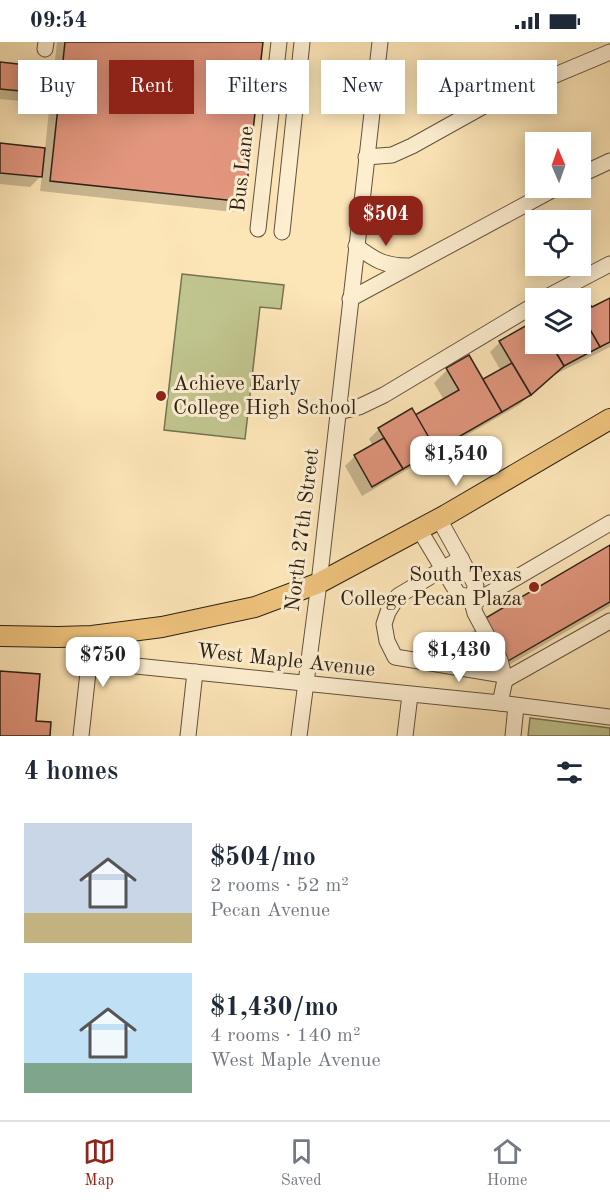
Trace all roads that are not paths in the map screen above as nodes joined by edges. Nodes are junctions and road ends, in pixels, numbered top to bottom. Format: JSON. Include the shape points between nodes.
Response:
{"nodes":[{"id":1,"x":279,"y":42,"type":"edge"},
{"id":2,"x":302,"y":42,"type":"edge"},
{"id":3,"x":380,"y":42,"type":"edge"},
{"id":4,"x":610,"y":52,"type":"edge"},
{"id":5,"x":366,"y":157,"type":"junction"},
{"id":6,"x":610,"y":161,"type":"edge"},
{"id":7,"x":591,"y":170,"type":"edge"},
{"id":8,"x":537,"y":198,"type":"edge"},
{"id":9,"x":258,"y":229,"type":"dead end"},
{"id":10,"x":282,"y":232,"type":"dead end"},
{"id":11,"x":356,"y":246,"type":"junction"},
{"id":12,"x":610,"y":264,"type":"edge"},
{"id":13,"x":411,"y":266,"type":"junction"},
{"id":14,"x":564,"y":288,"type":"edge"},
{"id":15,"x":350,"y":299,"type":"junction"},
{"id":16,"x":525,"y":311,"type":"edge"},
{"id":17,"x":338,"y":412,"type":"junction"},
{"id":18,"x":610,"y":419,"type":"edge"},
{"id":19,"x":439,"y":519,"type":"junction"},
{"id":20,"x":610,"y":523,"type":"edge"},
{"id":21,"x":419,"y":529,"type":"junction"},
{"id":22,"x":461,"y":558,"type":"junction"},
{"id":23,"x":443,"y":569,"type":"junction"},
{"id":24,"x":319,"y":583,"type":"junction"},
{"id":25,"x":472,"y":600,"type":"junction"},
{"id":26,"x":610,"y":621,"type":"edge"},
{"id":27,"x":0,"y":636,"type":"edge"},
{"id":28,"x":92,"y":636,"type":"junction"},
{"id":29,"x":136,"y":666,"type":"dead end"},
{"id":30,"x":195,"y":672,"type":"junction"},
{"id":31,"x":504,"y":677,"type":"junction"},
{"id":32,"x":305,"y":684,"type":"junction"},
{"id":33,"x":410,"y":694,"type":"junction"},
{"id":34,"x":500,"y":703,"type":"junction"},
{"id":35,"x":516,"y":706,"type":"junction"},
{"id":36,"x":610,"y":717,"type":"edge"},
{"id":37,"x":81,"y":736,"type":"edge"},
{"id":38,"x":188,"y":736,"type":"edge"},
{"id":39,"x":299,"y":736,"type":"edge"},
{"id":40,"x":405,"y":736,"type":"edge"},
{"id":41,"x":513,"y":736,"type":"edge"}],
"edges":[{"from":1,"to":9,"type":"street","name":"Bus Lane"},
{"from":2,"to":10,"type":"street"},
{"from":3,"to":5,"type":"street","name":"North 27th Street"},
{"from":4,"to":5,"type":"street","via":[[491,102],[392,155]]},
{"from":5,"to":11,"type":"street","name":"North 27th Street"},
{"from":6,"to":7,"type":"street"},
{"from":8,"to":13,"type":"street"},
{"from":11,"to":13,"type":"street","via":[[384,264]]},
{"from":11,"to":15,"type":"street","name":"North 27th Street"},
{"from":12,"to":14,"type":"street"},
{"from":13,"to":15,"type":"street"},
{"from":15,"to":17,"type":"street","name":"North 27th Street"},
{"from":16,"to":17,"type":"street","via":[[384,395]]},
{"from":17,"to":24,"type":"street","name":"North 27th Street"},
{"from":18,"to":19,"type":"main road"},
{"from":19,"to":21,"type":"main road"},
{"from":19,"to":22,"type":"street"},
{"from":20,"to":25,"type":"street"},
{"from":21,"to":23,"type":"street"},
{"from":21,"to":24,"type":"main road"},
{"from":22,"to":23,"type":"street"},
{"from":22,"to":25,"type":"street","via":[[476,586]]},
{"from":23,"to":25,"type":"street","via":[[458,594]]},
{"from":23,"to":31,"type":"street","via":[[398,596],[388,612],[384,624],[395,657]]},
{"from":24,"to":28,"type":"main road","via":[[255,607],[162,627]]},
{"from":24,"to":32,"type":"street","name":"North 27th Street"},
{"from":25,"to":31,"type":"street"},
{"from":26,"to":31,"type":"street"},
{"from":27,"to":28,"type":"main road"},
{"from":28,"to":37,"type":"street"},
{"from":29,"to":30,"type":"street","name":"West Maple Avenue"},
{"from":30,"to":32,"type":"street","name":"West Maple Avenue"},
{"from":30,"to":38,"type":"street"},
{"from":31,"to":34,"type":"street"},
{"from":32,"to":33,"type":"street","name":"West Maple Avenue"},
{"from":32,"to":39,"type":"street","name":"North 27th Street"},
{"from":33,"to":34,"type":"street","name":"West Maple Avenue"},
{"from":33,"to":40,"type":"street"},
{"from":34,"to":35,"type":"street","name":"West Maple Avenue"},
{"from":35,"to":36,"type":"street","name":"West Maple Avenue"},
{"from":35,"to":41,"type":"street"}]}
